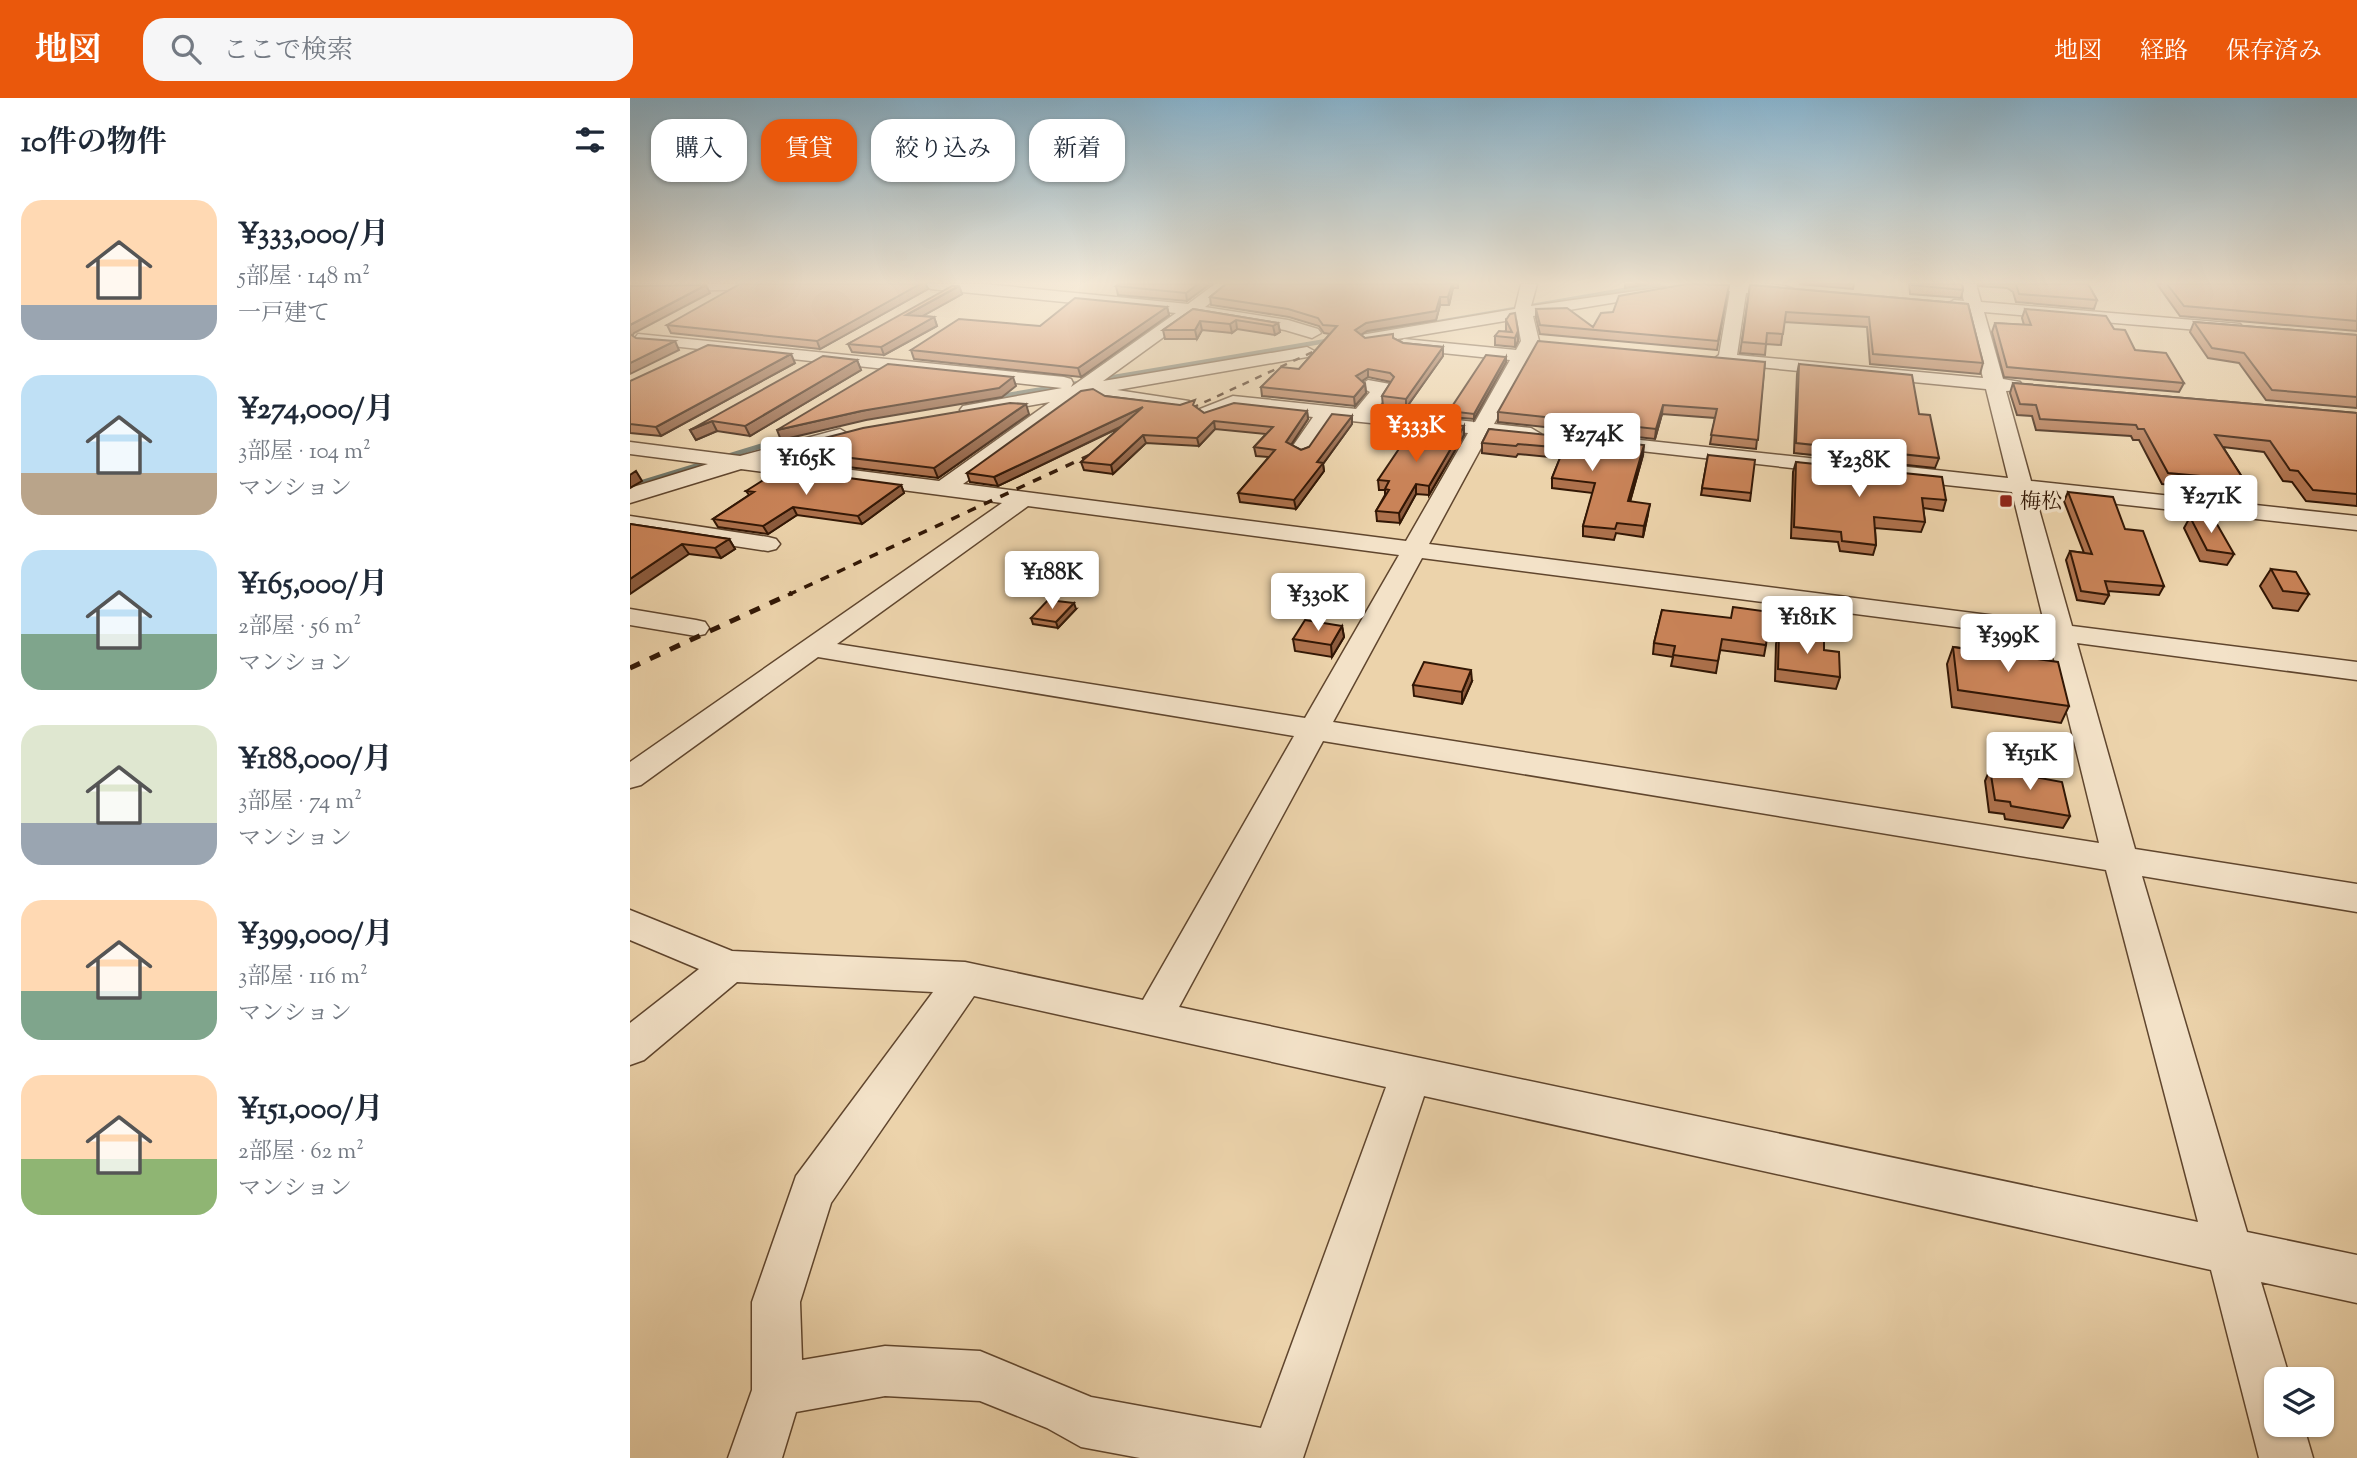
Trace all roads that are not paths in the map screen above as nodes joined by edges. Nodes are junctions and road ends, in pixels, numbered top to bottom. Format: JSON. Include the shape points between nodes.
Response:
{"nodes":[{"id":1,"x":704,"y":347,"type":"edge"},
{"id":2,"x":731,"y":347,"type":"edge"},
{"id":3,"x":844,"y":347,"type":"edge"},
{"id":4,"x":916,"y":347,"type":"edge"},
{"id":5,"x":1137,"y":347,"type":"edge"},
{"id":6,"x":1282,"y":347,"type":"edge"},
{"id":7,"x":1530,"y":347,"type":"edge"},
{"id":8,"x":1729,"y":347,"type":"edge"},
{"id":9,"x":1985,"y":347,"type":"edge"},
{"id":10,"x":1700,"y":357,"type":"edge"},
{"id":11,"x":825,"y":358,"type":"junction"},
{"id":12,"x":1727,"y":360,"type":"junction"},
{"id":13,"x":675,"y":362,"type":"edge"},
{"id":14,"x":888,"y":364,"type":"junction"},
{"id":15,"x":800,"y":371,"type":"edge"},
{"id":16,"x":865,"y":378,"type":"edge"},
{"id":17,"x":1995,"y":384,"type":"junction"},
{"id":18,"x":1368,"y":386,"type":"dead end"},
{"id":19,"x":1081,"y":388,"type":"junction"},
{"id":20,"x":2037,"y":388,"type":"edge"},
{"id":21,"x":1182,"y":405,"type":"edge"},
{"id":22,"x":1326,"y":412,"type":"junction"},
{"id":23,"x":1207,"y":413,"type":"edge"},
{"id":24,"x":944,"y":415,"type":"edge"},
{"id":25,"x":1361,"y":416,"type":"junction"},
{"id":26,"x":1480,"y":429,"type":"junction"},
{"id":27,"x":855,"y":432,"type":"edge"},
{"id":28,"x":775,"y":433,"type":"edge"},
{"id":29,"x":1548,"y":436,"type":"edge"},
{"id":30,"x":679,"y":438,"type":"dead end"},
{"id":31,"x":1589,"y":440,"type":"edge"},
{"id":32,"x":630,"y":449,"type":"edge"},
{"id":33,"x":1301,"y":450,"type":"edge"},
{"id":34,"x":655,"y":452,"type":"junction"},
{"id":35,"x":714,"y":459,"type":"junction"},
{"id":36,"x":737,"y":462,"type":"junction"},
{"id":37,"x":630,"y":466,"type":"edge"},
{"id":38,"x":2023,"y":487,"type":"junction"},
{"id":39,"x":942,"y":489,"type":"junction"},
{"id":40,"x":630,"y":496,"type":"edge"},
{"id":41,"x":1023,"y":499,"type":"junction"},
{"id":42,"x":630,"y":523,"type":"edge"},
{"id":43,"x":2357,"y":523,"type":"edge"},
{"id":44,"x":768,"y":544,"type":"dead end"},
{"id":45,"x":1413,"y":550,"type":"junction"},
{"id":46,"x":630,"y":617,"type":"edge"},
{"id":47,"x":696,"y":628,"type":"dead end"},
{"id":48,"x":2061,"y":633,"type":"junction"},
{"id":49,"x":813,"y":648,"type":"junction"},
{"id":50,"x":2357,"y":671,"type":"edge"},
{"id":51,"x":1313,"y":728,"type":"junction"},
{"id":52,"x":630,"y":777,"type":"edge"},
{"id":53,"x":2120,"y":858,"type":"junction"},
{"id":54,"x":2357,"y":898,"type":"edge"},
{"id":55,"x":630,"y":924,"type":"edge"},
{"id":56,"x":730,"y":966,"type":"junction"},
{"id":57,"x":965,"y":978,"type":"junction"},
{"id":58,"x":1153,"y":1018,"type":"junction"},
{"id":59,"x":630,"y":1047,"type":"edge"},
{"id":60,"x":1410,"y":1074,"type":"junction"},
{"id":61,"x":2230,"y":1252,"type":"junction"},
{"id":62,"x":2357,"y":1279,"type":"edge"},
{"id":63,"x":2264,"y":1376,"type":"edge"},
{"id":64,"x":778,"y":1390,"type":"junction"},
{"id":65,"x":2281,"y":1437,"type":"edge"},
{"id":66,"x":1276,"y":1457,"type":"edge"},
{"id":67,"x":755,"y":1458,"type":"edge"},
{"id":68,"x":2287,"y":1458,"type":"edge"}],
"edges":[{"from":1,"to":13,"type":"street"},
{"from":2,"to":11,"type":"street"},
{"from":3,"to":11,"type":"street"},
{"from":4,"to":14,"type":"street"},
{"from":5,"to":19,"type":"street"},
{"from":6,"to":19,"type":"street"},
{"from":7,"to":26,"type":"street"},
{"from":8,"to":12,"type":"street"},
{"from":9,"to":17,"type":"street"},
{"from":10,"to":12,"type":"street"},
{"from":11,"to":14,"type":"street"},
{"from":11,"to":15,"type":"street"},
{"from":12,"to":17,"type":"street"},
{"from":14,"to":16,"type":"street"},
{"from":14,"to":19,"type":"street"},
{"from":17,"to":20,"type":"street"},
{"from":17,"to":38,"type":"street"},
{"from":18,"to":25,"type":"street","via":[[1383,388]]},
{"from":19,"to":21,"type":"street"},
{"from":19,"to":24,"type":"street"},
{"from":19,"to":39,"type":"street"},
{"from":22,"to":23,"type":"street","via":[[1233,402]]},
{"from":22,"to":25,"type":"street"},
{"from":22,"to":33,"type":"street"},
{"from":25,"to":26,"type":"street"},
{"from":26,"to":29,"type":"street"},
{"from":26,"to":45,"type":"street"},
{"from":27,"to":36,"type":"street"},
{"from":28,"to":35,"type":"street"},
{"from":30,"to":34,"type":"street"},
{"from":31,"to":38,"type":"street"},
{"from":32,"to":34,"type":"street"},
{"from":34,"to":35,"type":"street"},
{"from":34,"to":37,"type":"street"},
{"from":35,"to":36,"type":"street"},
{"from":36,"to":39,"type":"street"},
{"from":36,"to":40,"type":"street"},
{"from":38,"to":43,"type":"street"},
{"from":38,"to":48,"type":"street"},
{"from":39,"to":41,"type":"street"},
{"from":41,"to":45,"type":"street"},
{"from":41,"to":49,"type":"street"},
{"from":42,"to":44,"type":"street"},
{"from":45,"to":48,"type":"street"},
{"from":45,"to":51,"type":"street"},
{"from":46,"to":47,"type":"street"},
{"from":48,"to":50,"type":"street"},
{"from":48,"to":53,"type":"street"},
{"from":49,"to":51,"type":"street"},
{"from":49,"to":52,"type":"street"},
{"from":51,"to":53,"type":"street"},
{"from":51,"to":58,"type":"street"},
{"from":53,"to":54,"type":"street"},
{"from":53,"to":61,"type":"street"},
{"from":55,"to":56,"type":"street"},
{"from":56,"to":57,"type":"street"},
{"from":56,"to":59,"type":"street"},
{"from":57,"to":58,"type":"street"},
{"from":57,"to":64,"type":"street","via":[[812,1192],[776,1302]]},
{"from":58,"to":60,"type":"street"},
{"from":60,"to":61,"type":"street"},
{"from":60,"to":66,"type":"street"},
{"from":61,"to":62,"type":"street"},
{"from":61,"to":63,"type":"street"},
{"from":64,"to":66,"type":"street","via":[[885,1371],[980,1376],[1065,1409],[1081,1421]]},
{"from":64,"to":67,"type":"street"},
{"from":65,"to":68,"type":"street"}]}
